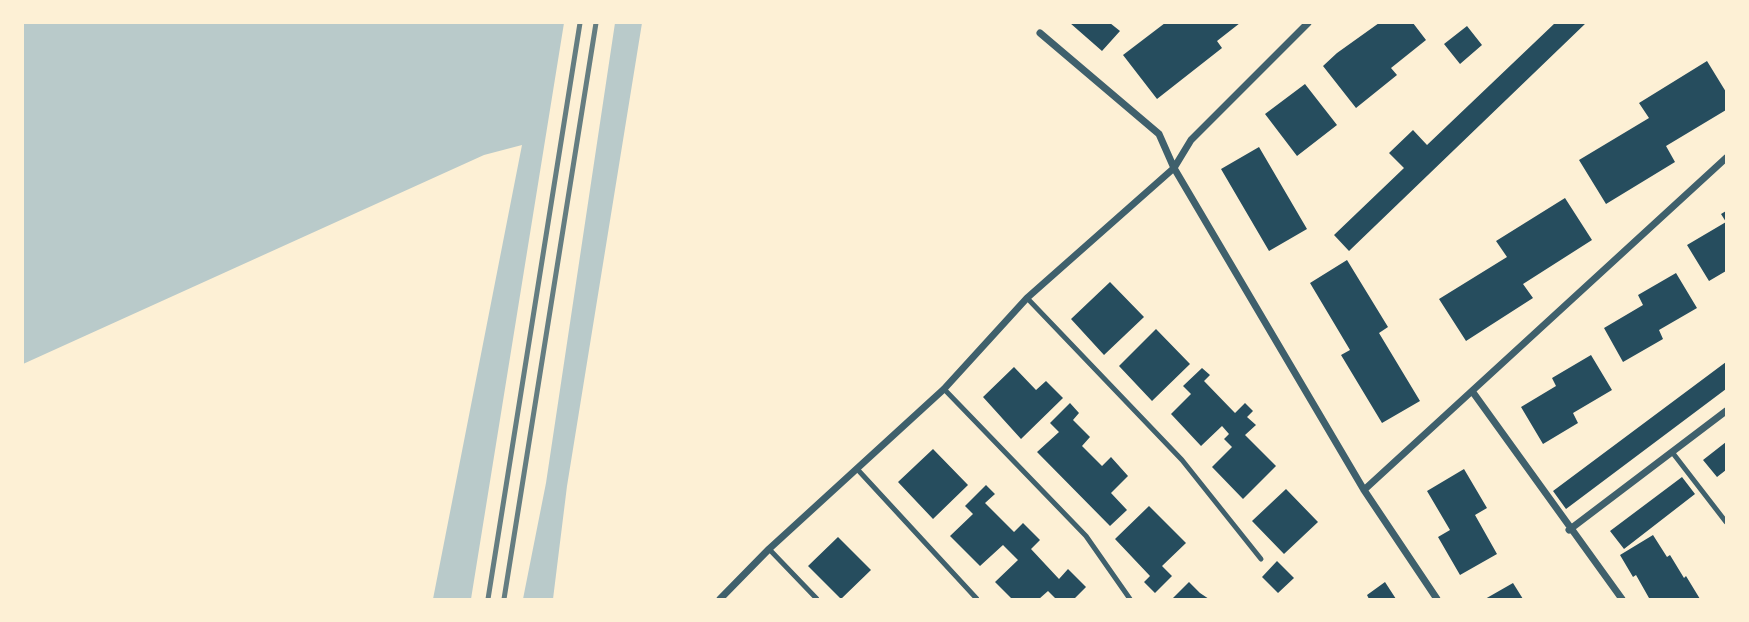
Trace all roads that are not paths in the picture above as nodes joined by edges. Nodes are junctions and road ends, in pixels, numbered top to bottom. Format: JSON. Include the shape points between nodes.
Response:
{"nodes":[{"id":1,"x":1308,"y":23,"type":"edge"},
{"id":2,"x":1040,"y":33,"type":"dead end"},
{"id":3,"x":1726,"y":158,"type":"edge"},
{"id":4,"x":1174,"y":168,"type":"junction"},
{"id":5,"x":1027,"y":298,"type":"junction"},
{"id":6,"x":944,"y":389,"type":"junction"},
{"id":7,"x":1472,"y":391,"type":"junction"},
{"id":8,"x":1726,"y":411,"type":"edge"},
{"id":9,"x":1672,"y":452,"type":"junction"},
{"id":10,"x":858,"y":470,"type":"junction"},
{"id":11,"x":1364,"y":491,"type":"junction"},
{"id":12,"x":1726,"y":522,"type":"edge"},
{"id":13,"x":1569,"y":530,"type":"junction"},
{"id":14,"x":769,"y":549,"type":"junction"},
{"id":15,"x":1261,"y":559,"type":"dead end"},
{"id":16,"x":720,"y":599,"type":"edge"},
{"id":17,"x":817,"y":599,"type":"edge"},
{"id":18,"x":977,"y":599,"type":"edge"},
{"id":19,"x":1130,"y":599,"type":"edge"},
{"id":20,"x":1437,"y":599,"type":"edge"},
{"id":21,"x":1622,"y":599,"type":"edge"}],
"edges":[{"from":1,"to":4,"type":"street","via":[[1191,139]]},
{"from":2,"to":4,"type":"street","via":[[1158,134]]},
{"from":3,"to":7,"type":"street"},
{"from":4,"to":5,"type":"street"},
{"from":4,"to":11,"type":"street"},
{"from":5,"to":6,"type":"street"},
{"from":5,"to":15,"type":"lane","via":[[1182,460]]},
{"from":6,"to":10,"type":"street"},
{"from":6,"to":19,"type":"lane","via":[[1086,536]]},
{"from":7,"to":11,"type":"street"},
{"from":7,"to":13,"type":"street"},
{"from":8,"to":9,"type":"street"},
{"from":9,"to":12,"type":"lane"},
{"from":9,"to":13,"type":"street"},
{"from":10,"to":14,"type":"street"},
{"from":10,"to":18,"type":"lane"},
{"from":11,"to":20,"type":"street"},
{"from":13,"to":21,"type":"street"},
{"from":14,"to":16,"type":"street"},
{"from":14,"to":17,"type":"lane"}]}
